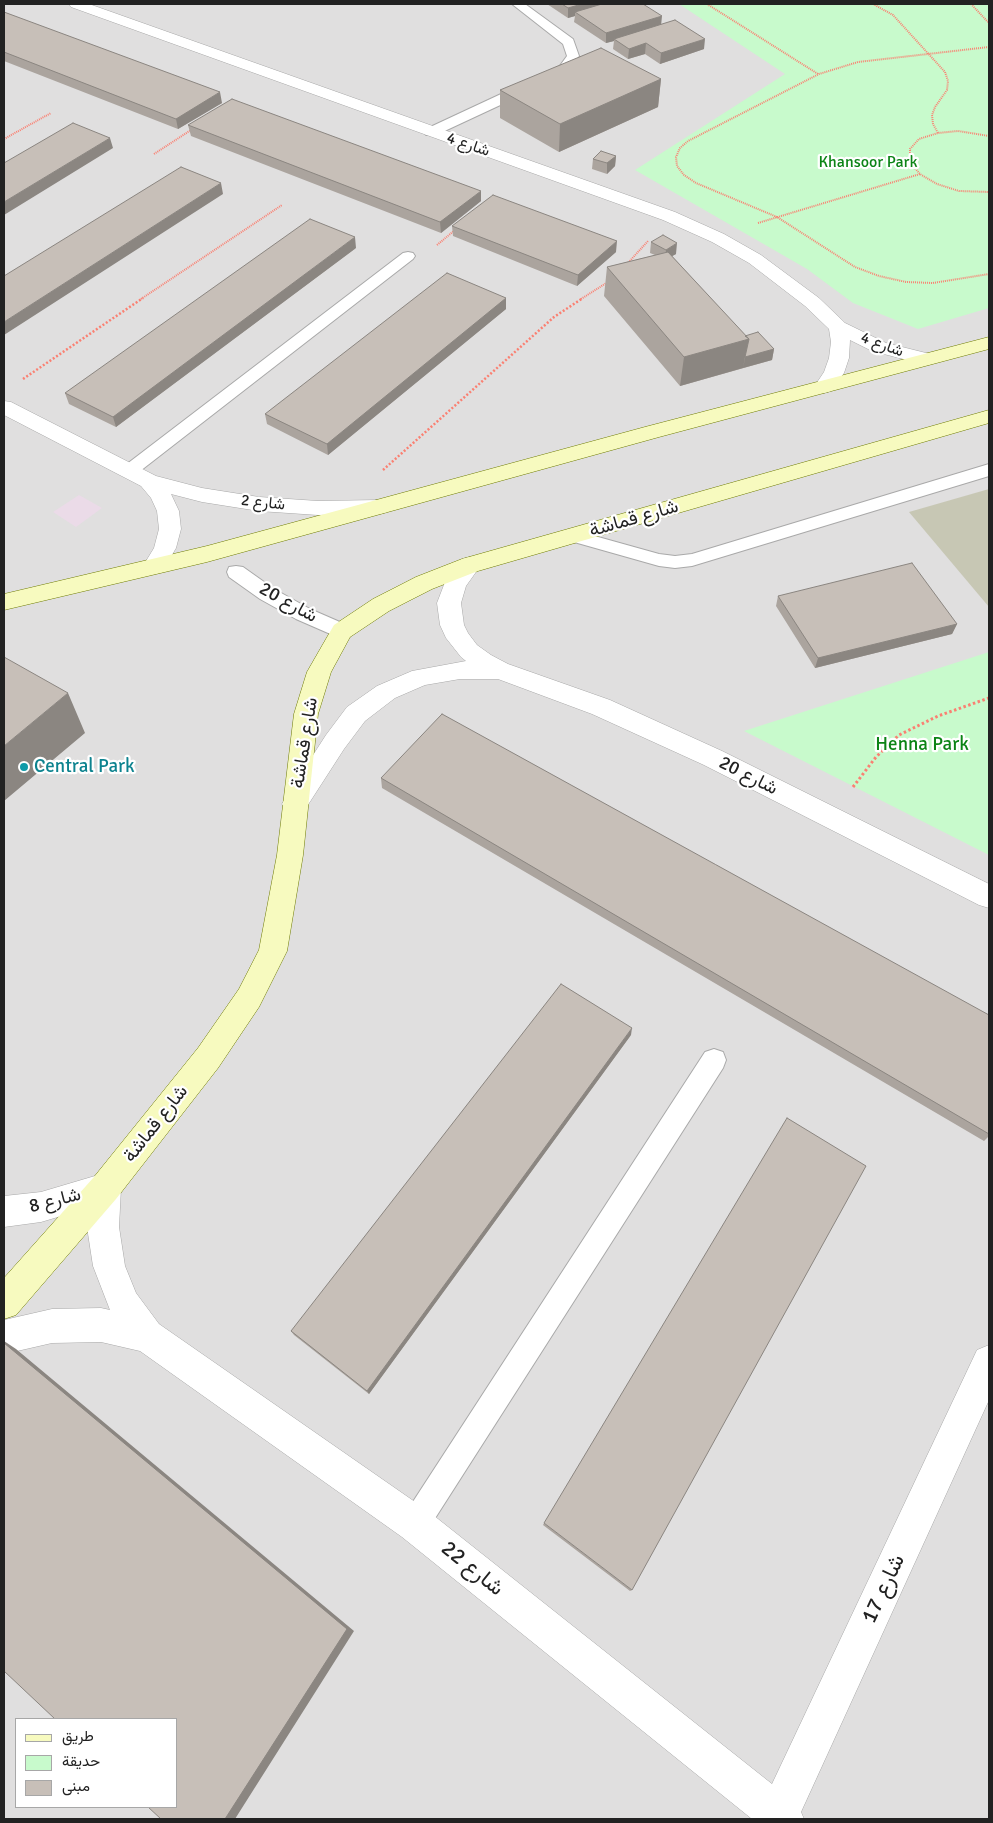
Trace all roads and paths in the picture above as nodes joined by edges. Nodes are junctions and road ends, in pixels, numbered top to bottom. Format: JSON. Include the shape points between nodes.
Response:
{"nodes":[{"id":1,"x":76,"y":4,"type":"edge"},
{"id":2,"x":518,"y":4,"type":"edge"},
{"id":3,"x":707,"y":4,"type":"edge"},
{"id":4,"x":873,"y":4,"type":"edge"},
{"id":5,"x":971,"y":4,"type":"edge"},
{"id":6,"x":989,"y":23,"type":"edge"},
{"id":7,"x":989,"y":47,"type":"edge"},
{"id":8,"x":928,"y":54,"type":"junction"},
{"id":9,"x":819,"y":74,"type":"junction"},
{"id":10,"x":52,"y":113,"type":"dead end"},
{"id":11,"x":195,"y":128,"type":"edge"},
{"id":12,"x":431,"y":132,"type":"junction"},
{"id":13,"x":938,"y":133,"type":"junction"},
{"id":14,"x":989,"y":136,"type":"edge"},
{"id":15,"x":4,"y":139,"type":"edge"},
{"id":16,"x":154,"y":154,"type":"dead end"},
{"id":17,"x":920,"y":174,"type":"junction"},
{"id":18,"x":989,"y":192,"type":"edge"},
{"id":19,"x":282,"y":205,"type":"dead end"},
{"id":20,"x":669,"y":216,"type":"junction"},
{"id":21,"x":777,"y":216,"type":"junction"},
{"id":22,"x":457,"y":229,"type":"edge"},
{"id":23,"x":718,"y":238,"type":"junction"},
{"id":24,"x":434,"y":247,"type":"dead end"},
{"id":25,"x":408,"y":256,"type":"dead end"},
{"id":26,"x":627,"y":264,"type":"edge"},
{"id":27,"x":989,"y":274,"type":"edge"},
{"id":28,"x":615,"y":278,"type":"edge"},
{"id":29,"x":838,"y":327,"type":"junction"},
{"id":30,"x":989,"y":343,"type":"edge"},
{"id":31,"x":927,"y":359,"type":"junction"},
{"id":32,"x":20,"y":381,"type":"dead end"},
{"id":33,"x":824,"y":387,"type":"junction"},
{"id":34,"x":4,"y":407,"type":"edge"},
{"id":35,"x":989,"y":416,"type":"edge"},
{"id":36,"x":989,"y":470,"type":"edge"},
{"id":37,"x":129,"y":471,"type":"junction"},
{"id":38,"x":149,"y":481,"type":"junction"},
{"id":39,"x":378,"y":507,"type":"junction"},
{"id":40,"x":341,"y":508,"type":"junction"},
{"id":41,"x":573,"y":536,"type":"junction"},
{"id":42,"x":154,"y":566,"type":"junction"},
{"id":43,"x":470,"y":566,"type":"junction"},
{"id":44,"x":236,"y":572,"type":"dead end"},
{"id":45,"x":4,"y":602,"type":"edge"},
{"id":46,"x":342,"y":631,"type":"junction"},
{"id":47,"x":500,"y":670,"type":"junction"},
{"id":48,"x":989,"y":698,"type":"edge"},
{"id":49,"x":296,"y":804,"type":"junction"},
{"id":50,"x":829,"y":817,"type":"junction"},
{"id":51,"x":989,"y":897,"type":"edge"},
{"id":52,"x":714,"y":1060,"type":"dead end"},
{"id":53,"x":106,"y":1188,"type":"junction"},
{"id":54,"x":4,"y":1211,"type":"edge"},
{"id":55,"x":4,"y":1303,"type":"edge"},
{"id":56,"x":147,"y":1336,"type":"junction"},
{"id":57,"x":4,"y":1337,"type":"edge"},
{"id":58,"x":989,"y":1362,"type":"edge"},
{"id":59,"x":415,"y":1524,"type":"junction"},
{"id":60,"x":782,"y":1817,"type":"edge"}],
"edges":[{"from":1,"to":12,"type":"street","name":"شارع 4"},
{"from":2,"to":12,"type":"lane","via":[[569,42],[573,56],[564,70]]},
{"from":3,"to":9,"type":"path"},
{"from":4,"to":8,"type":"path","via":[[893,15]]},
{"from":5,"to":6,"type":"path"},
{"from":7,"to":8,"type":"path"},
{"from":8,"to":9,"type":"path","via":[[858,62]]},
{"from":8,"to":13,"type":"path","via":[[945,72],[948,81],[947,90],[932,115]]},
{"from":9,"to":21,"type":"path","via":[[688,141],[676,157],[677,166],[696,183]]},
{"from":10,"to":15,"type":"path"},
{"from":11,"to":16,"type":"path"},
{"from":12,"to":20,"type":"street","name":"شارع 4"},
{"from":13,"to":14,"type":"path","via":[[958,131]]},
{"from":13,"to":17,"type":"path","via":[[919,139],[910,149],[910,162]]},
{"from":17,"to":18,"type":"path","via":[[937,184],[959,190]]},
{"from":17,"to":21,"type":"path"},
{"from":19,"to":32,"type":"path"},
{"from":20,"to":23,"type":"street","name":"شارع 4"},
{"from":20,"to":26,"type":"path"},
{"from":21,"to":23,"type":"path"},
{"from":21,"to":27,"type":"path","via":[[855,267],[879,276],[906,282],[934,283]]},
{"from":22,"to":24,"type":"path"},
{"from":23,"to":29,"type":"street","name":"شارع 4","via":[[784,280]]},
{"from":25,"to":37,"type":"lane"},
{"from":28,"to":40,"type":"path","via":[[554,317]]},
{"from":29,"to":31,"type":"street","name":"شارع 4","via":[[879,346]]},
{"from":29,"to":33,"type":"street","name":"شارع 4","via":[[841,342],[839,358]]},
{"from":30,"to":31,"type":"street"},
{"from":31,"to":33,"type":"street"},
{"from":33,"to":39,"type":"street"},
{"from":34,"to":37,"type":"street","name":"شارع 2"},
{"from":35,"to":41,"type":"street","name":"شارع قماشة"},
{"from":36,"to":41,"type":"lane","via":[[692,560],[659,560]]},
{"from":37,"to":38,"type":"street","name":"شارع 2"},
{"from":38,"to":40,"type":"street","name":"شارع 2","via":[[202,495],[259,504]]},
{"from":38,"to":42,"type":"street","name":"شارع 2","via":[[161,495],[168,511],[170,529],[165,548]]},
{"from":39,"to":40,"type":"street","name":"شارع 2"},
{"from":39,"to":42,"type":"street"},
{"from":41,"to":43,"type":"street","name":"شارع قماشة"},
{"from":42,"to":45,"type":"street"},
{"from":43,"to":46,"type":"street","name":"شارع قماشة","via":[[390,600]]},
{"from":43,"to":47,"type":"street","name":"شارع 20","via":[[455,583],[449,604],[452,625],[469,651]]},
{"from":44,"to":46,"type":"lane","name":"شارع 20","via":[[267,594]]},
{"from":46,"to":49,"type":"street","name":"شارع قماشة","via":[[319,672],[306,714]]},
{"from":47,"to":49,"type":"street","name":"شارع 20","via":[[460,670],[422,678],[386,692],[356,714]]},
{"from":47,"to":50,"type":"street","name":"شارع 20","via":[[601,707],[713,758]]},
{"from":48,"to":50,"type":"path","via":[[938,716],[899,735],[876,757]]},
{"from":49,"to":53,"type":"street","name":"شارع قماشة","via":[[285,891],[273,951],[249,998],[213,1050]]},
{"from":50,"to":51,"type":"street","name":"شارع 20"},
{"from":52,"to":59,"type":"lane"},
{"from":53,"to":54,"type":"street","name":"شارع 8","via":[[41,1207]]},
{"from":53,"to":55,"type":"street","name":"شارع قماشة"},
{"from":53,"to":56,"type":"street","name":"شارع 22","via":[[103,1227],[109,1266],[124,1304]]},
{"from":56,"to":57,"type":"street","name":"شارع 22","via":[[101,1325],[52,1326]]},
{"from":56,"to":59,"type":"street","name":"شارع 22"},
{"from":58,"to":60,"type":"street","name":"شارع 17"},
{"from":59,"to":60,"type":"street","name":"شارع 22"}]}
